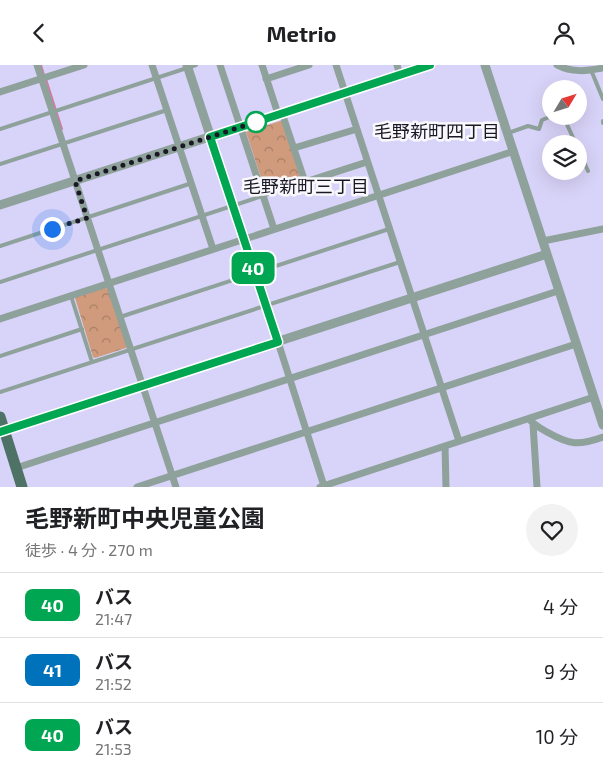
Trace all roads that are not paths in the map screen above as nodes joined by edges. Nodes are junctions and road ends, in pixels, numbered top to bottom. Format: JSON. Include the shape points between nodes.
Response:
{"nodes":[{"id":1,"x":37,"y":65,"type":"edge"},
{"id":2,"x":84,"y":65,"type":"edge"},
{"id":3,"x":152,"y":65,"type":"edge"},
{"id":4,"x":220,"y":65,"type":"edge"},
{"id":5,"x":262,"y":65,"type":"edge"},
{"id":6,"x":309,"y":65,"type":"edge"},
{"id":7,"x":336,"y":65,"type":"edge"},
{"id":8,"x":397,"y":65,"type":"edge"},
{"id":9,"x":430,"y":65,"type":"edge"},
{"id":10,"x":485,"y":65,"type":"edge"},
{"id":11,"x":557,"y":65,"type":"edge"},
{"id":12,"x":190,"y":66,"type":"edge"},
{"id":13,"x":287,"y":68,"type":"edge"},
{"id":14,"x":603,"y":68,"type":"edge"},
{"id":15,"x":590,"y":70,"type":"junction"},
{"id":16,"x":400,"y":75,"type":"junction"},
{"id":17,"x":157,"y":78,"type":"junction"},
{"id":18,"x":42,"y":79,"type":"junction"},
{"id":19,"x":266,"y":79,"type":"junction"},
{"id":20,"x":0,"y":92,"type":"edge"},
{"id":21,"x":345,"y":93,"type":"junction"},
{"id":22,"x":603,"y":99,"type":"edge"},
{"id":23,"x":167,"y":110,"type":"junction"},
{"id":24,"x":52,"y":112,"type":"junction"},
{"id":25,"x":280,"y":114,"type":"junction"},
{"id":26,"x":542,"y":121,"type":"edge"},
{"id":27,"x":240,"y":127,"type":"junction"},
{"id":28,"x":0,"y":129,"type":"edge"},
{"id":29,"x":357,"y":129,"type":"junction"},
{"id":30,"x":508,"y":133,"type":"junction"},
{"id":31,"x":210,"y":137,"type":"junction"},
{"id":32,"x":63,"y":143,"type":"junction"},
{"id":33,"x":179,"y":147,"type":"junction"},
{"id":34,"x":294,"y":148,"type":"junction"},
{"id":35,"x":514,"y":151,"type":"junction"},
{"id":36,"x":367,"y":162,"type":"junction"},
{"id":37,"x":0,"y":164,"type":"edge"},
{"id":38,"x":75,"y":181,"type":"junction"},
{"id":39,"x":305,"y":182,"type":"junction"},
{"id":40,"x":192,"y":183,"type":"junction"},
{"id":41,"x":378,"y":195,"type":"junction"},
{"id":42,"x":263,"y":196,"type":"junction"},
{"id":43,"x":0,"y":205,"type":"edge"},
{"id":44,"x":233,"y":206,"type":"junction"},
{"id":45,"x":202,"y":216,"type":"junction"},
{"id":46,"x":87,"y":218,"type":"junction"},
{"id":47,"x":274,"y":229,"type":"junction"},
{"id":48,"x":390,"y":229,"type":"junction"},
{"id":49,"x":603,"y":229,"type":"edge"},
{"id":50,"x":244,"y":239,"type":"junction"},
{"id":51,"x":543,"y":241,"type":"junction"},
{"id":52,"x":0,"y":246,"type":"edge"},
{"id":53,"x":214,"y":249,"type":"junction"},
{"id":54,"x":98,"y":250,"type":"junction"},
{"id":55,"x":547,"y":254,"type":"junction"},
{"id":56,"x":400,"y":262,"type":"junction"},
{"id":57,"x":255,"y":273,"type":"junction"},
{"id":58,"x":0,"y":282,"type":"edge"},
{"id":59,"x":109,"y":283,"type":"junction"},
{"id":60,"x":558,"y":291,"type":"junction"},
{"id":61,"x":71,"y":296,"type":"junction"},
{"id":62,"x":412,"y":297,"type":"junction"},
{"id":63,"x":266,"y":306,"type":"junction"},
{"id":64,"x":120,"y":317,"type":"junction"},
{"id":65,"x":0,"y":319,"type":"edge"},
{"id":66,"x":82,"y":329,"type":"junction"},
{"id":67,"x":424,"y":335,"type":"junction"},
{"id":68,"x":278,"y":342,"type":"junction"},
{"id":69,"x":576,"y":345,"type":"junction"},
{"id":70,"x":130,"y":349,"type":"junction"},
{"id":71,"x":0,"y":356,"type":"edge"},
{"id":72,"x":92,"y":362,"type":"junction"},
{"id":73,"x":290,"y":379,"type":"junction"},
{"id":74,"x":143,"y":386,"type":"junction"},
{"id":75,"x":442,"y":388,"type":"junction"},
{"id":76,"x":0,"y":392,"type":"edge"},
{"id":77,"x":594,"y":397,"type":"junction"},
{"id":78,"x":0,"y":417,"type":"edge"},
{"id":79,"x":531,"y":421,"type":"junction"},
{"id":80,"x":155,"y":423,"type":"junction"},
{"id":81,"x":603,"y":425,"type":"edge"},
{"id":82,"x":2,"y":431,"type":"edge"},
{"id":83,"x":307,"y":432,"type":"junction"},
{"id":84,"x":603,"y":437,"type":"edge"},
{"id":85,"x":459,"y":441,"type":"junction"},
{"id":86,"x":445,"y":446,"type":"junction"},
{"id":87,"x":16,"y":468,"type":"junction"},
{"id":88,"x":172,"y":476,"type":"junction"},
{"id":89,"x":339,"y":484,"type":"edge"},
{"id":90,"x":322,"y":486,"type":"edge"},
{"id":91,"x":22,"y":487,"type":"edge"},
{"id":92,"x":137,"y":487,"type":"edge"},
{"id":93,"x":176,"y":487,"type":"edge"},
{"id":94,"x":446,"y":487,"type":"edge"},
{"id":95,"x":537,"y":487,"type":"edge"}],
"edges":[{"from":1,"to":18,"type":"street"},
{"from":2,"to":18,"type":"street"},
{"from":3,"to":17,"type":"street"},
{"from":4,"to":27,"type":"street"},
{"from":5,"to":19,"type":"street"},
{"from":6,"to":13,"type":"street"},
{"from":7,"to":21,"type":"street"},
{"from":8,"to":16,"type":"street"},
{"from":9,"to":16,"type":"street"},
{"from":10,"to":30,"type":"street"},
{"from":11,"to":15,"type":"street","via":[[570,70]]},
{"from":12,"to":17,"type":"lane"},
{"from":12,"to":31,"type":"street"},
{"from":13,"to":19,"type":"street"},
{"from":14,"to":15,"type":"street"},
{"from":15,"to":22,"type":"lane"},
{"from":16,"to":21,"type":"street"},
{"from":17,"to":23,"type":"street"},
{"from":17,"to":24,"type":"lane"},
{"from":18,"to":20,"type":"street"},
{"from":18,"to":24,"type":"street"},
{"from":19,"to":25,"type":"street"},
{"from":21,"to":25,"type":"street"},
{"from":21,"to":29,"type":"street"},
{"from":23,"to":32,"type":"lane"},
{"from":23,"to":33,"type":"street"},
{"from":24,"to":28,"type":"lane"},
{"from":24,"to":32,"type":"street"},
{"from":25,"to":27,"type":"street"},
{"from":25,"to":34,"type":"street"},
{"from":26,"to":30,"type":"lane","via":[[539,129],[528,126]]},
{"from":27,"to":31,"type":"street"},
{"from":27,"to":42,"type":"street"},
{"from":29,"to":34,"type":"street"},
{"from":29,"to":36,"type":"street"},
{"from":30,"to":35,"type":"street"},
{"from":31,"to":33,"type":"street"},
{"from":31,"to":44,"type":"street"},
{"from":32,"to":37,"type":"lane"},
{"from":32,"to":38,"type":"street"},
{"from":33,"to":38,"type":"street"},
{"from":33,"to":40,"type":"street"},
{"from":34,"to":39,"type":"street"},
{"from":35,"to":41,"type":"street"},
{"from":35,"to":51,"type":"street"},
{"from":36,"to":39,"type":"street"},
{"from":36,"to":41,"type":"street"},
{"from":38,"to":43,"type":"street"},
{"from":38,"to":46,"type":"street"},
{"from":39,"to":42,"type":"lane"},
{"from":40,"to":45,"type":"street"},
{"from":40,"to":46,"type":"lane"},
{"from":41,"to":47,"type":"street"},
{"from":41,"to":48,"type":"street"},
{"from":42,"to":44,"type":"lane"},
{"from":42,"to":47,"type":"street"},
{"from":44,"to":45,"type":"lane"},
{"from":44,"to":50,"type":"street"},
{"from":45,"to":53,"type":"street"},
{"from":45,"to":54,"type":"lane"},
{"from":46,"to":52,"type":"lane"},
{"from":46,"to":54,"type":"street"},
{"from":47,"to":50,"type":"street"},
{"from":48,"to":56,"type":"street"},
{"from":48,"to":57,"type":"lane"},
{"from":49,"to":51,"type":"street"},
{"from":50,"to":53,"type":"street"},
{"from":50,"to":57,"type":"street"},
{"from":51,"to":55,"type":"street"},
{"from":53,"to":59,"type":"street"},
{"from":54,"to":58,"type":"lane"},
{"from":54,"to":59,"type":"street"},
{"from":55,"to":60,"type":"street"},
{"from":55,"to":62,"type":"street"},
{"from":56,"to":62,"type":"street"},
{"from":56,"to":63,"type":"lane"},
{"from":57,"to":63,"type":"street"},
{"from":57,"to":64,"type":"lane"},
{"from":59,"to":61,"type":"street"},
{"from":59,"to":64,"type":"street"},
{"from":60,"to":67,"type":"street"},
{"from":60,"to":69,"type":"street"},
{"from":61,"to":65,"type":"street"},
{"from":61,"to":66,"type":"lane"},
{"from":62,"to":67,"type":"street"},
{"from":62,"to":68,"type":"street"},
{"from":63,"to":68,"type":"street"},
{"from":63,"to":70,"type":"lane"},
{"from":64,"to":70,"type":"street"},
{"from":66,"to":71,"type":"lane"},
{"from":66,"to":72,"type":"lane"},
{"from":67,"to":73,"type":"street"},
{"from":67,"to":75,"type":"street"},
{"from":68,"to":73,"type":"street"},
{"from":68,"to":74,"type":"street"},
{"from":69,"to":75,"type":"street"},
{"from":69,"to":77,"type":"street"},
{"from":70,"to":72,"type":"lane"},
{"from":70,"to":74,"type":"street"},
{"from":72,"to":76,"type":"lane"},
{"from":73,"to":80,"type":"street"},
{"from":73,"to":83,"type":"street"},
{"from":74,"to":80,"type":"street"},
{"from":74,"to":82,"type":"street"},
{"from":75,"to":83,"type":"street"},
{"from":75,"to":85,"type":"street"},
{"from":77,"to":79,"type":"street"},
{"from":77,"to":81,"type":"street"},
{"from":78,"to":82,"type":"main road"},
{"from":79,"to":84,"type":"street","via":[[570,444]]},
{"from":79,"to":85,"type":"street"},
{"from":79,"to":95,"type":"street"},
{"from":80,"to":87,"type":"street"},
{"from":80,"to":88,"type":"street"},
{"from":82,"to":87,"type":"main road"},
{"from":83,"to":88,"type":"street"},
{"from":83,"to":90,"type":"street"},
{"from":85,"to":86,"type":"street"},
{"from":86,"to":89,"type":"street"},
{"from":86,"to":94,"type":"street"},
{"from":87,"to":91,"type":"main road"},
{"from":88,"to":92,"type":"street"},
{"from":88,"to":93,"type":"street"},
{"from":89,"to":90,"type":"street"}]}
